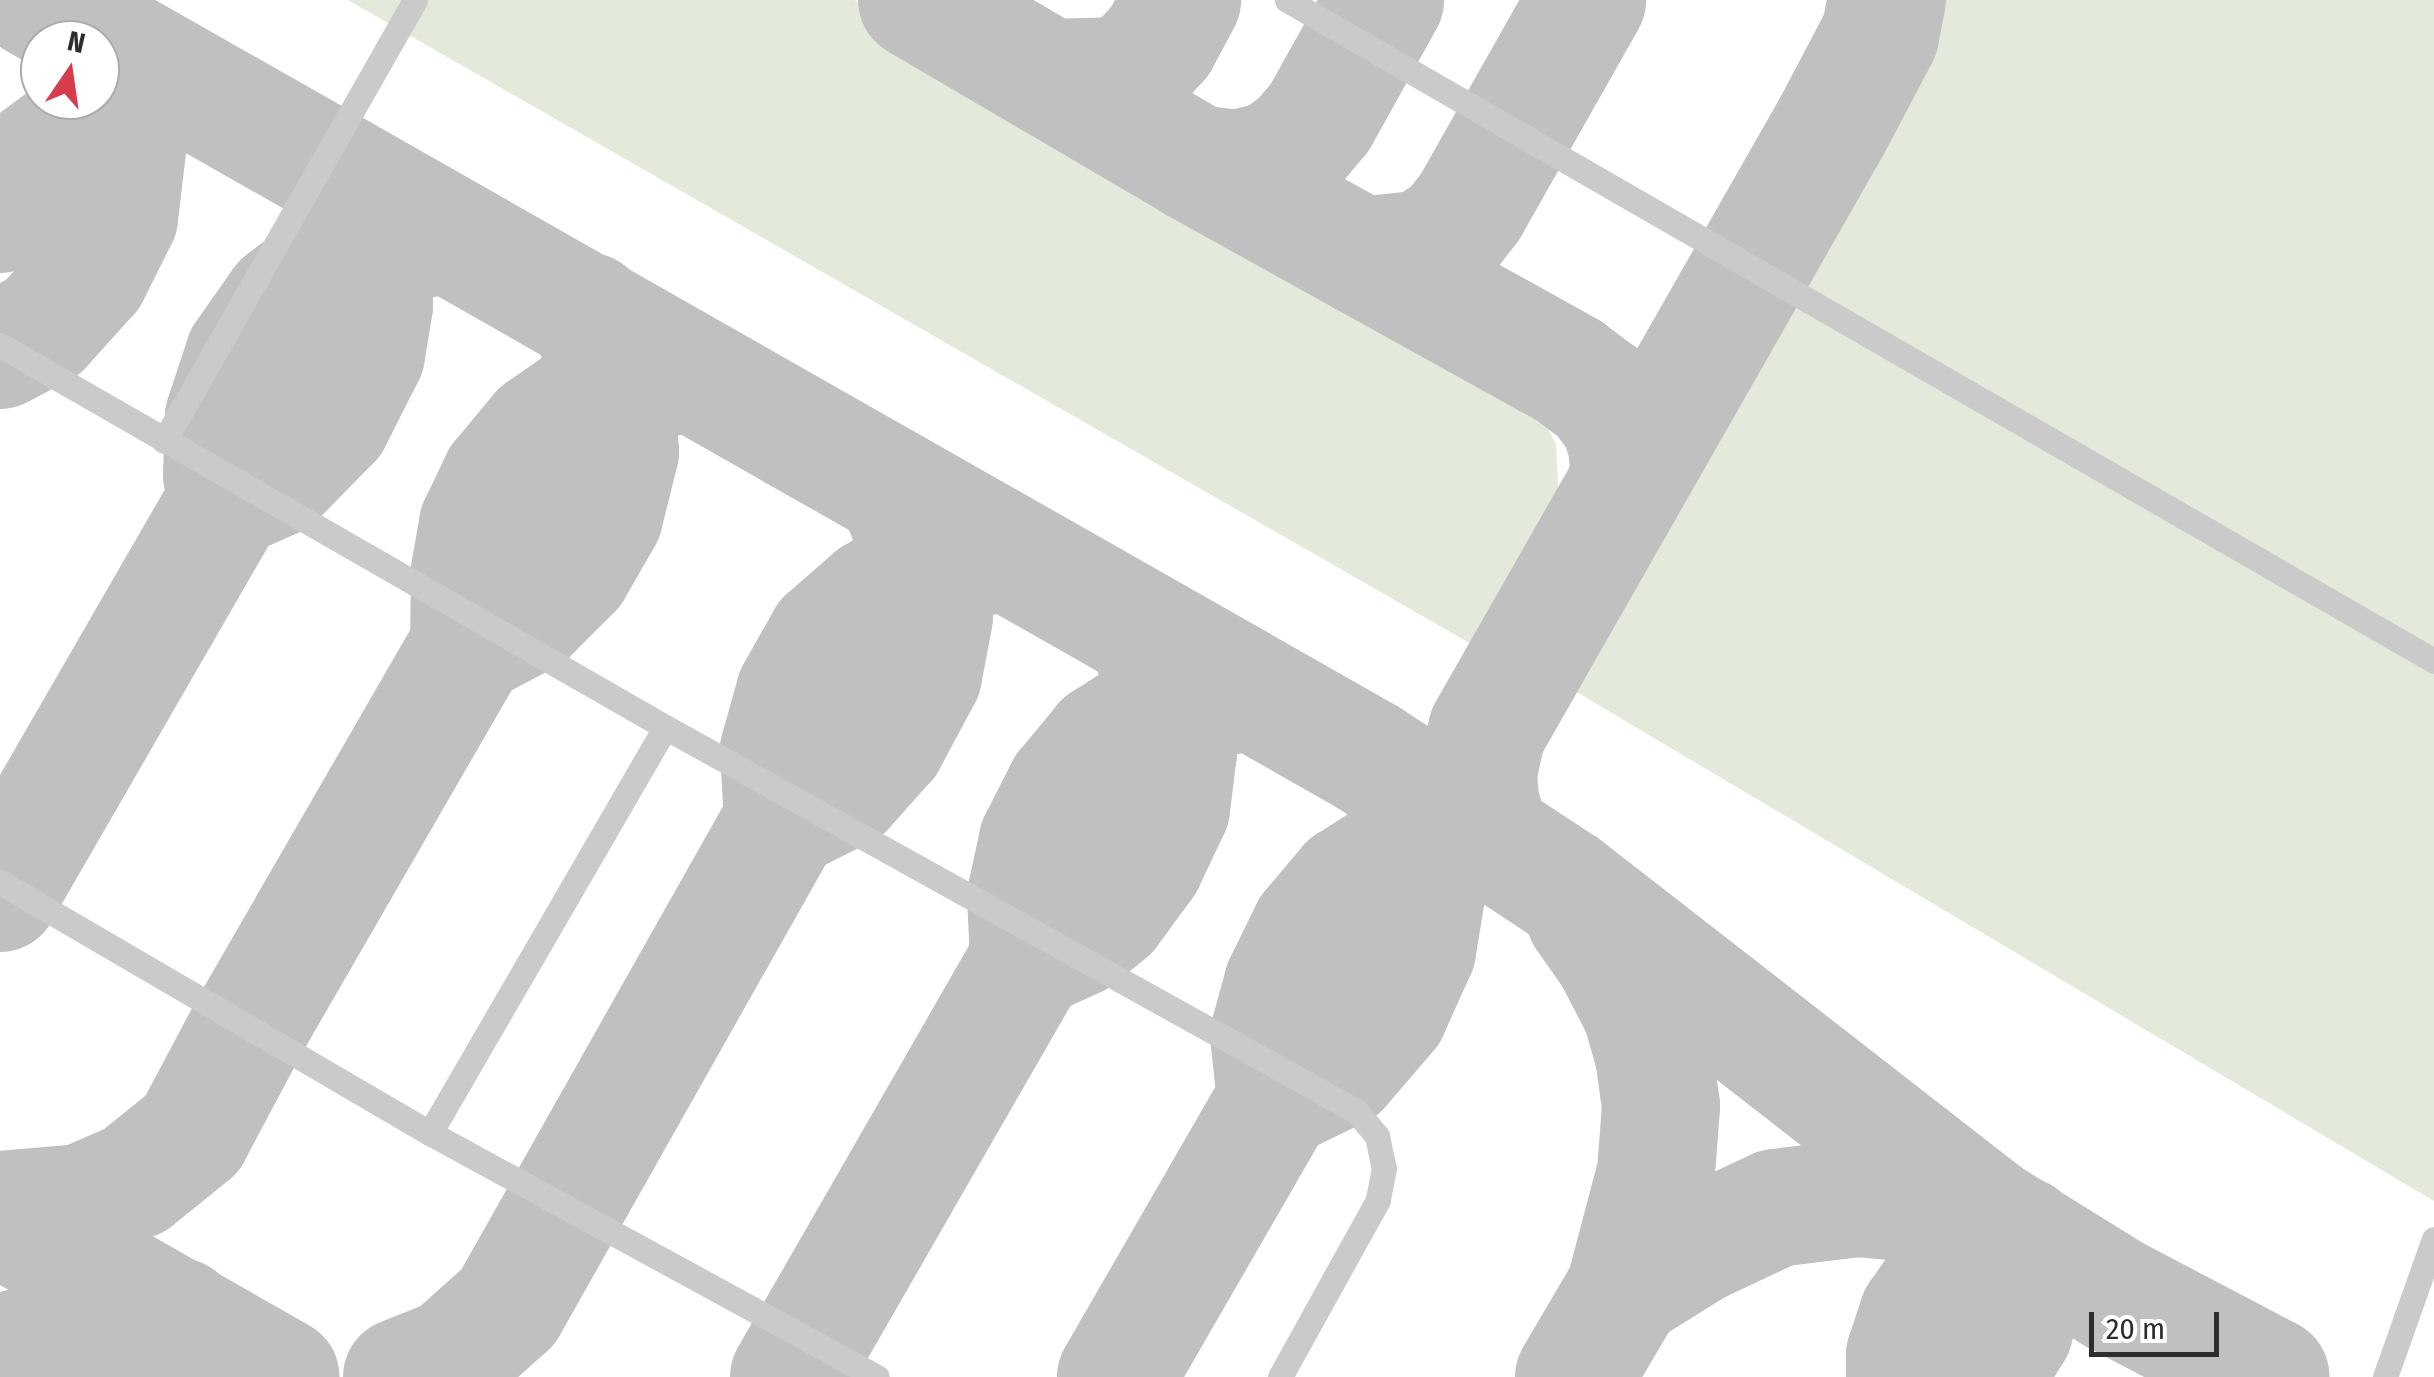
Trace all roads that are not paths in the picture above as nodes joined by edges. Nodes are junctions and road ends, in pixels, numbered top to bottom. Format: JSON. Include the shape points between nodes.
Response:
{"nodes":[{"id":1,"x":415,"y":0,"type":"edge"},
{"id":2,"x":1287,"y":0,"type":"edge"},
{"id":3,"x":0,"y":345,"type":"edge"},
{"id":4,"x":164,"y":441,"type":"junction"},
{"id":5,"x":2434,"y":660,"type":"edge"},
{"id":6,"x":665,"y":727,"type":"junction"},
{"id":7,"x":0,"y":882,"type":"edge"},
{"id":8,"x":430,"y":1133,"type":"junction"},
{"id":9,"x":2434,"y":1239,"type":"edge"},
{"id":10,"x":877,"y":1377,"type":"edge"},
{"id":11,"x":1280,"y":1377,"type":"edge"},
{"id":12,"x":2385,"y":1377,"type":"edge"}],
"edges":[{"from":1,"to":4,"type":"lane"},
{"from":2,"to":5,"type":"lane"},
{"from":3,"to":4,"type":"lane"},
{"from":4,"to":6,"type":"lane"},
{"from":6,"to":8,"type":"lane"},
{"from":6,"to":11,"type":"lane","via":[[1356,1111],[1377,1136],[1384,1168],[1378,1200]]},
{"from":7,"to":8,"type":"lane"},
{"from":8,"to":10,"type":"lane"},
{"from":9,"to":12,"type":"lane"}]}
